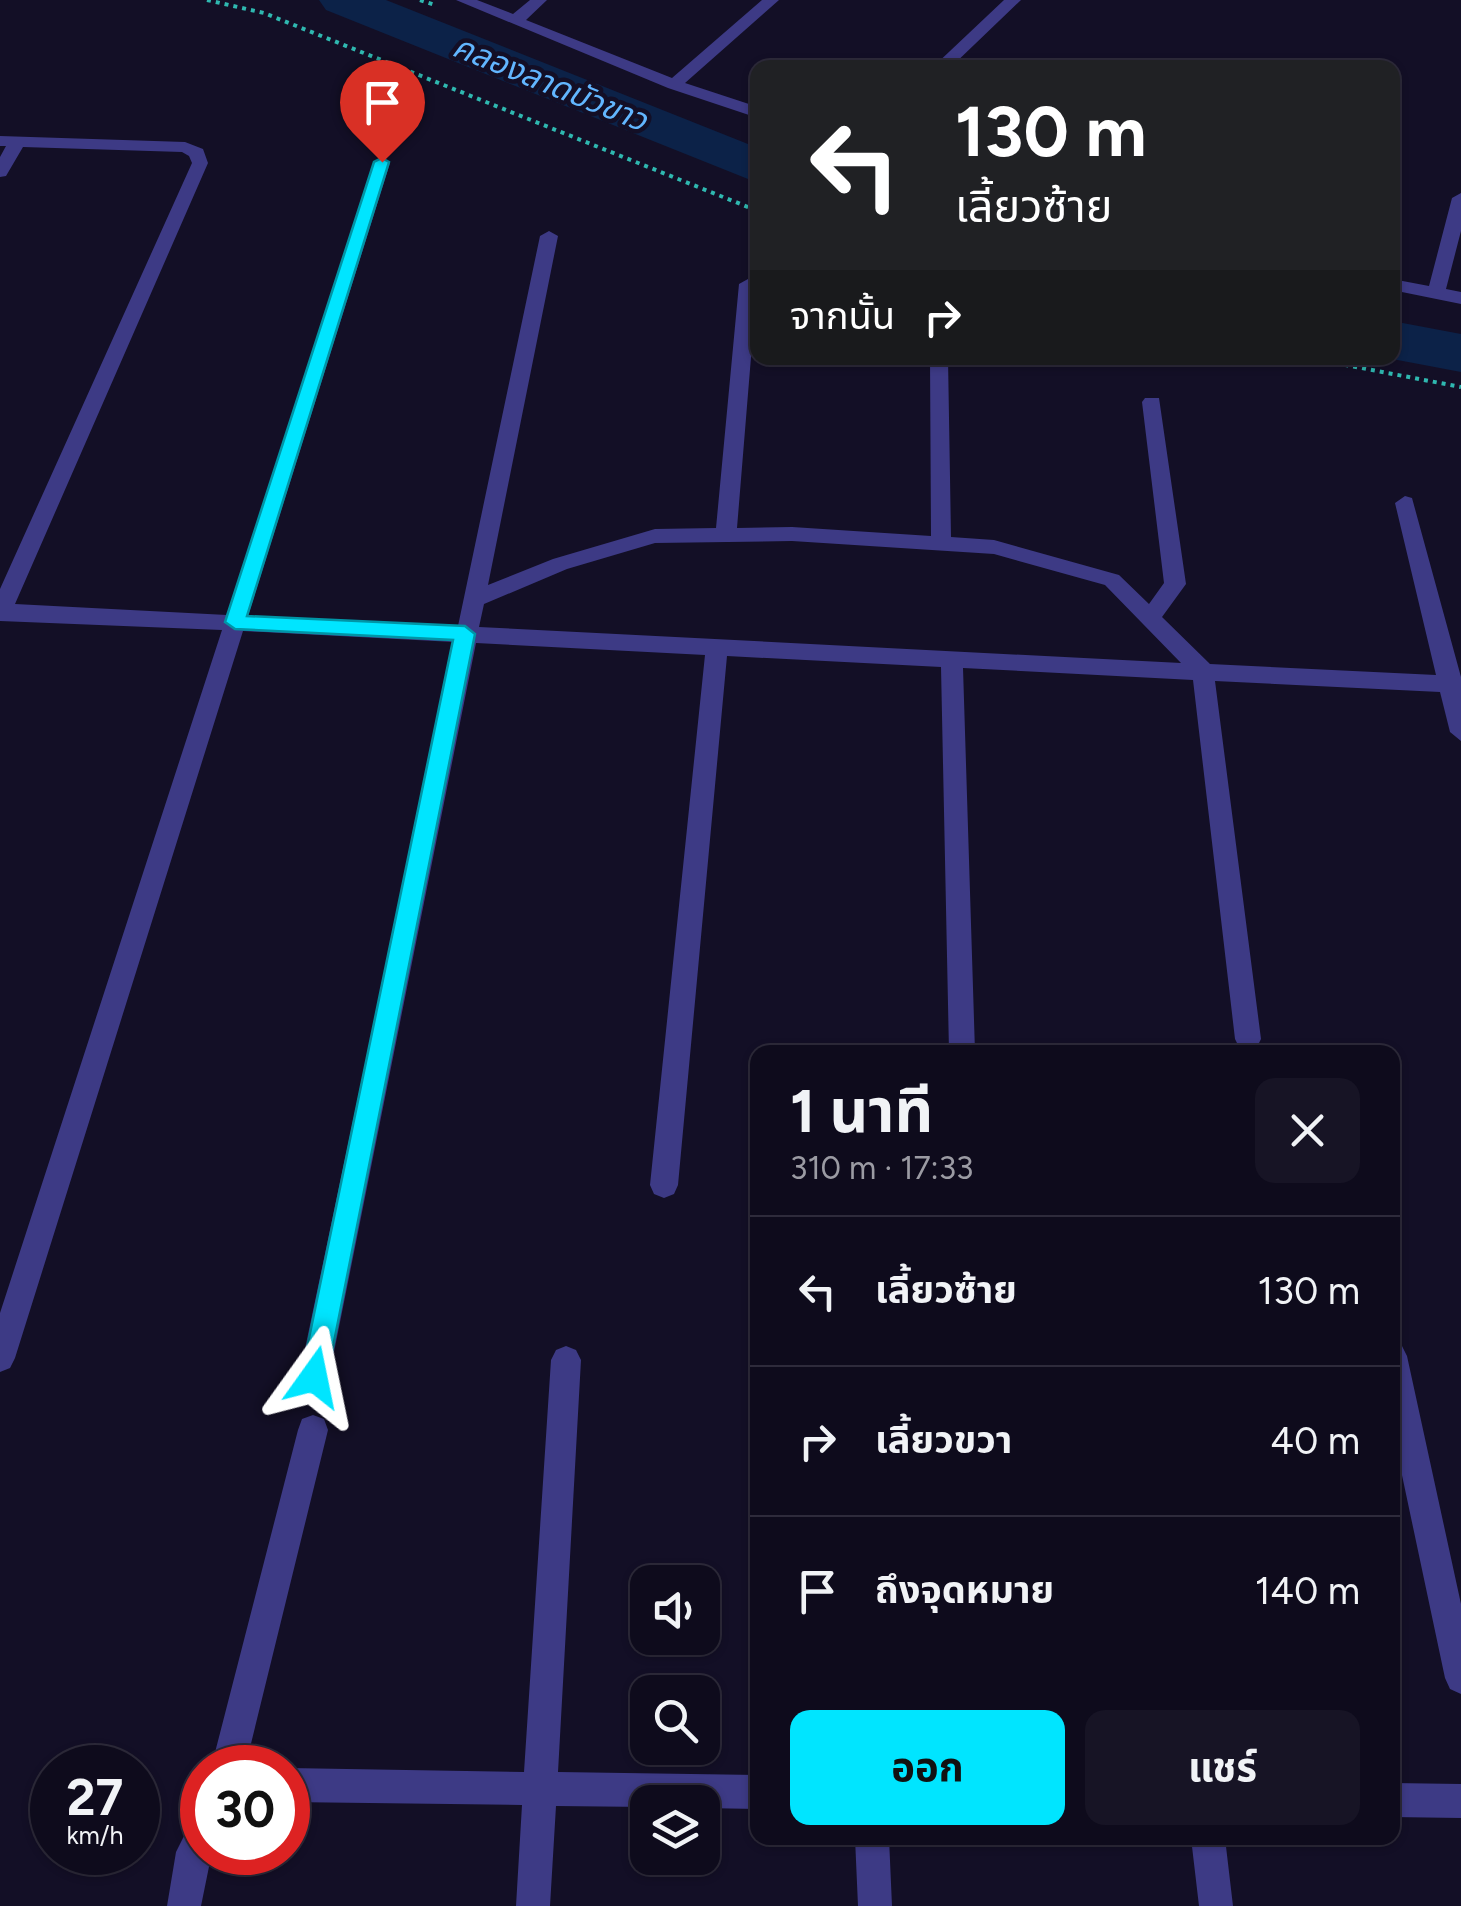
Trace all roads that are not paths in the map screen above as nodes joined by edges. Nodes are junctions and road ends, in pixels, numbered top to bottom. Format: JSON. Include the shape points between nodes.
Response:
{"nodes":[{"id":1,"x":464,"y":0,"type":"edge"},
{"id":2,"x":538,"y":0,"type":"edge"},
{"id":3,"x":771,"y":0,"type":"edge"},
{"id":4,"x":1013,"y":0,"type":"edge"},
{"id":5,"x":523,"y":23,"type":"junction"},
{"id":6,"x":949,"y":60,"type":"edge"},
{"id":7,"x":674,"y":85,"type":"junction"},
{"id":8,"x":750,"y":110,"type":"edge"},
{"id":9,"x":8,"y":142,"type":"edge"},
{"id":10,"x":382,"y":162,"type":"dead end"},
{"id":11,"x":0,"y":172,"type":"edge"},
{"id":12,"x":1461,"y":198,"type":"edge"},
{"id":13,"x":550,"y":236,"type":"dead end"},
{"id":14,"x":748,"y":284,"type":"dead end"},
{"id":15,"x":1400,"y":286,"type":"edge"},
{"id":16,"x":1436,"y":293,"type":"junction"},
{"id":17,"x":1461,"y":298,"type":"edge"},
{"id":18,"x":939,"y":365,"type":"edge"},
{"id":19,"x":1152,"y":402,"type":"dead end"},
{"id":20,"x":1404,"y":503,"type":"dead end"},
{"id":21,"x":726,"y":535,"type":"junction"},
{"id":22,"x":941,"y":544,"type":"junction"},
{"id":23,"x":472,"y":600,"type":"junction"},
{"id":24,"x":0,"y":612,"type":"edge"},
{"id":25,"x":1150,"y":618,"type":"junction"},
{"id":26,"x":235,"y":622,"type":"junction"},
{"id":27,"x":465,"y":634,"type":"junction"},
{"id":28,"x":717,"y":647,"type":"junction"},
{"id":29,"x":952,"y":659,"type":"junction"},
{"id":30,"x":1202,"y":672,"type":"junction"},
{"id":31,"x":1456,"y":685,"type":"edge"},
{"id":32,"x":1461,"y":732,"type":"edge"},
{"id":33,"x":1248,"y":1039,"type":"dead end"},
{"id":34,"x":962,"y":1045,"type":"edge"},
{"id":35,"x":664,"y":1185,"type":"dead end"},
{"id":36,"x":0,"y":1358,"type":"edge"},
{"id":37,"x":566,"y":1360,"type":"dead end"},
{"id":38,"x":314,"y":1377,"type":"dead end"},
{"id":39,"x":1400,"y":1393,"type":"edge"},
{"id":40,"x":313,"y":1430,"type":"dead end"},
{"id":41,"x":1461,"y":1678,"type":"edge"},
{"id":42,"x":234,"y":1745,"type":"edge"},
{"id":43,"x":310,"y":1785,"type":"edge"},
{"id":44,"x":540,"y":1788,"type":"junction"},
{"id":45,"x":750,"y":1792,"type":"edge"},
{"id":46,"x":1400,"y":1800,"type":"edge"},
{"id":47,"x":1461,"y":1802,"type":"edge"},
{"id":48,"x":872,"y":1845,"type":"edge"},
{"id":49,"x":1209,"y":1845,"type":"edge"},
{"id":50,"x":189,"y":1875,"type":"edge"},
{"id":51,"x":184,"y":1906,"type":"edge"},
{"id":52,"x":533,"y":1906,"type":"edge"},
{"id":53,"x":875,"y":1906,"type":"edge"},
{"id":54,"x":1216,"y":1906,"type":"edge"}],
"edges":[{"from":1,"to":5,"type":"street"},
{"from":2,"to":5,"type":"street"},
{"from":3,"to":7,"type":"street"},
{"from":4,"to":6,"type":"street"},
{"from":5,"to":7,"type":"street"},
{"from":7,"to":8,"type":"street"},
{"from":9,"to":11,"type":"street"},
{"from":9,"to":24,"type":"street","via":[[185,146],[200,162]]},
{"from":10,"to":26,"type":"street"},
{"from":12,"to":16,"type":"street"},
{"from":13,"to":23,"type":"street"},
{"from":14,"to":21,"type":"street"},
{"from":15,"to":16,"type":"street"},
{"from":16,"to":17,"type":"street"},
{"from":18,"to":22,"type":"street"},
{"from":19,"to":25,"type":"street","via":[[1175,584]]},
{"from":20,"to":31,"type":"street"},
{"from":21,"to":22,"type":"street"},
{"from":21,"to":23,"type":"street","via":[[655,536]]},
{"from":22,"to":25,"type":"street","via":[[994,547],[1112,580]]},
{"from":23,"to":27,"type":"street"},
{"from":24,"to":26,"type":"street"},
{"from":25,"to":30,"type":"street"},
{"from":26,"to":27,"type":"street"},
{"from":26,"to":36,"type":"street"},
{"from":27,"to":28,"type":"street"},
{"from":27,"to":38,"type":"street"},
{"from":28,"to":29,"type":"street"},
{"from":28,"to":35,"type":"street"},
{"from":29,"to":30,"type":"street"},
{"from":29,"to":34,"type":"street"},
{"from":30,"to":31,"type":"street"},
{"from":30,"to":33,"type":"street"},
{"from":31,"to":32,"type":"street"},
{"from":37,"to":44,"type":"street"},
{"from":39,"to":41,"type":"street"},
{"from":40,"to":42,"type":"street"},
{"from":43,"to":44,"type":"street"},
{"from":44,"to":45,"type":"street"},
{"from":44,"to":52,"type":"street"},
{"from":46,"to":47,"type":"street"},
{"from":48,"to":53,"type":"street"},
{"from":49,"to":54,"type":"street"},
{"from":50,"to":51,"type":"street"}]}
